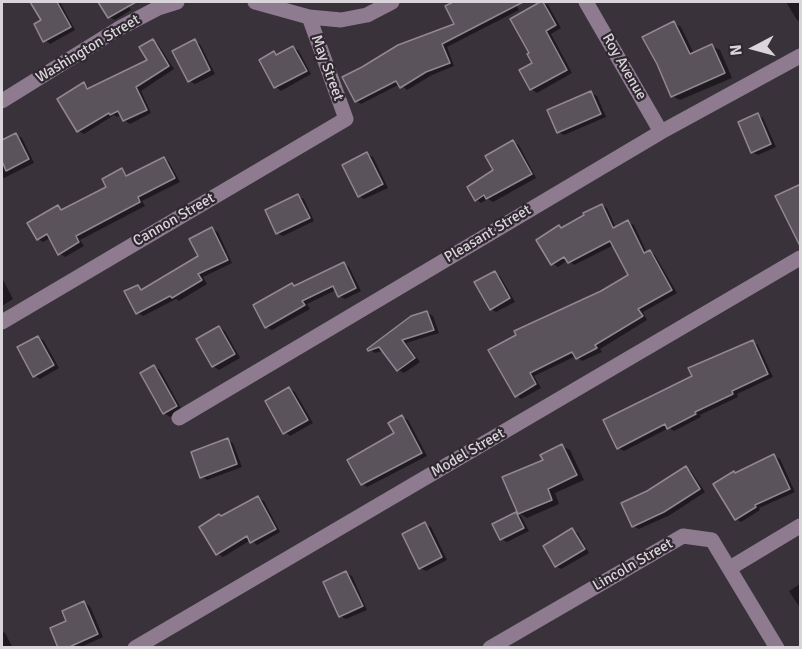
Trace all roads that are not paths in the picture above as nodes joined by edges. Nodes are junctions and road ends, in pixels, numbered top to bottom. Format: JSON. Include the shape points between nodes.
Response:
{"nodes":[{"id":1,"x":177,"y":2,"type":"edge"},
{"id":2,"x":255,"y":2,"type":"edge"},
{"id":3,"x":392,"y":2,"type":"edge"},
{"id":4,"x":586,"y":2,"type":"edge"},
{"id":5,"x":309,"y":17,"type":"junction"},
{"id":6,"x":801,"y":56,"type":"edge"},
{"id":7,"x":2,"y":101,"type":"edge"},
{"id":8,"x":346,"y":119,"type":"joint"},
{"id":9,"x":661,"y":132,"type":"junction"},
{"id":10,"x":801,"y":258,"type":"edge"},
{"id":11,"x":2,"y":322,"type":"edge"},
{"id":12,"x":179,"y":418,"type":"dead end"},
{"id":13,"x":801,"y":526,"type":"edge"},
{"id":14,"x":730,"y":568,"type":"junction"},
{"id":15,"x":138,"y":647,"type":"edge"},
{"id":16,"x":490,"y":648,"type":"edge"},
{"id":17,"x":777,"y":648,"type":"edge"}],
"edges":[{"from":1,"to":7,"type":"street","name":"Washington Street","via":[[118,29]]},
{"from":2,"to":5,"type":"street"},
{"from":3,"to":5,"type":"street","via":[[367,15],[341,20]]},
{"from":4,"to":9,"type":"street","name":"Roy Avenue"},
{"from":5,"to":8,"type":"street","name":"May Street"},
{"from":6,"to":9,"type":"street","name":"Pleasant Street"},
{"from":8,"to":11,"type":"street","name":"Cannon Street"},
{"from":9,"to":12,"type":"street","name":"Pleasant Street"},
{"from":10,"to":15,"type":"street","name":"Model Street"},
{"from":13,"to":14,"type":"street"},
{"from":14,"to":16,"type":"street","name":"Lincoln Street","via":[[712,540],[683,536]]},
{"from":14,"to":17,"type":"street","name":"Lincoln Street"}]}
